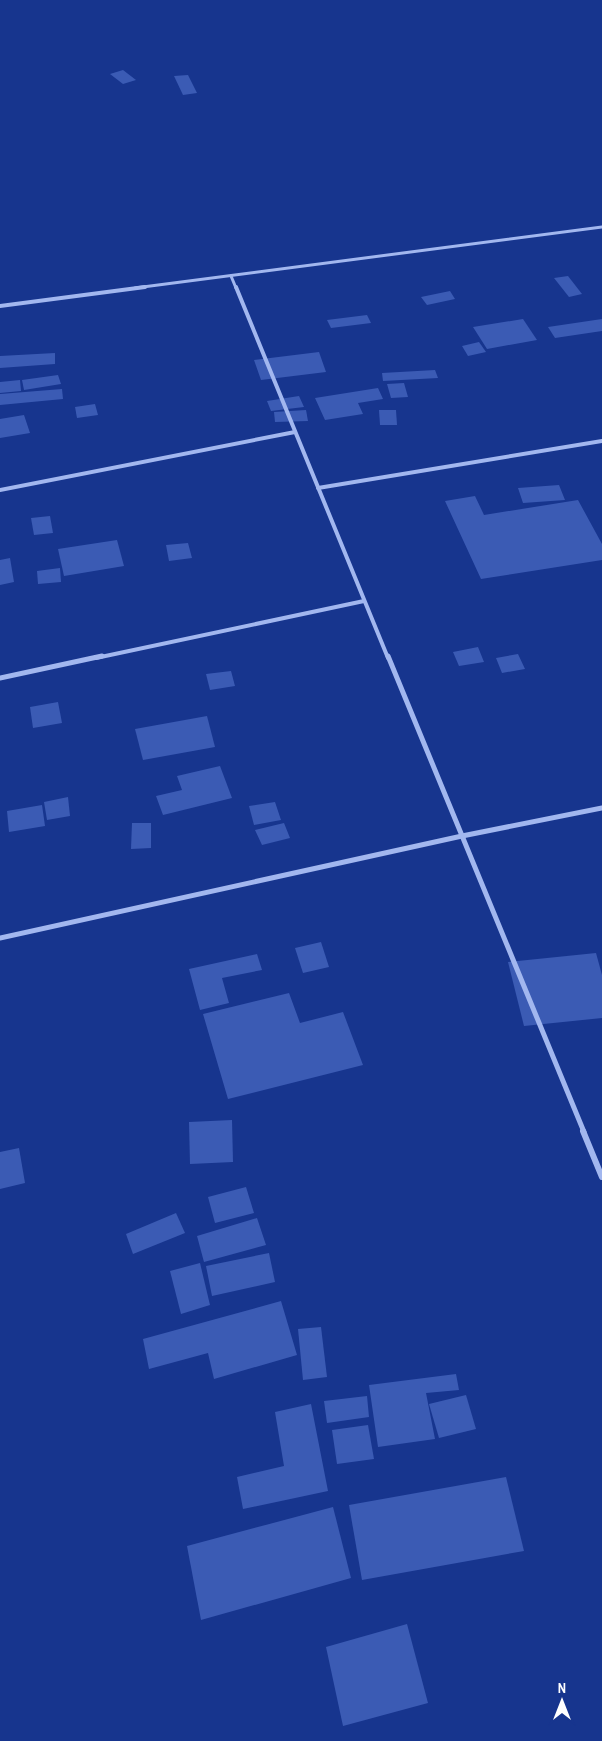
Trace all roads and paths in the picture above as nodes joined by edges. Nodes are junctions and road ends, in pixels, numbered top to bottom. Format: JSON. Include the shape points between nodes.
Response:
{"nodes":[{"id":1,"x":602,"y":227,"type":"edge"},
{"id":2,"x":231,"y":276,"type":"junction"},
{"id":3,"x":0,"y":306,"type":"edge"},
{"id":4,"x":295,"y":432,"type":"junction"},
{"id":5,"x":602,"y":440,"type":"edge"},
{"id":6,"x":318,"y":488,"type":"junction"},
{"id":7,"x":0,"y":490,"type":"edge"},
{"id":8,"x":364,"y":601,"type":"junction"},
{"id":9,"x":0,"y":678,"type":"edge"},
{"id":10,"x":602,"y":808,"type":"edge"},
{"id":11,"x":462,"y":836,"type":"junction"},
{"id":12,"x":0,"y":938,"type":"edge"},
{"id":13,"x":602,"y":1177,"type":"edge"}],
"edges":[{"from":1,"to":2,"type":"street"},
{"from":2,"to":3,"type":"street"},
{"from":2,"to":4,"type":"street"},
{"from":4,"to":6,"type":"street"},
{"from":4,"to":7,"type":"street"},
{"from":5,"to":6,"type":"street"},
{"from":6,"to":8,"type":"street"},
{"from":8,"to":9,"type":"street"},
{"from":8,"to":11,"type":"street"},
{"from":10,"to":11,"type":"street"},
{"from":11,"to":12,"type":"street"},
{"from":11,"to":13,"type":"street"}]}
